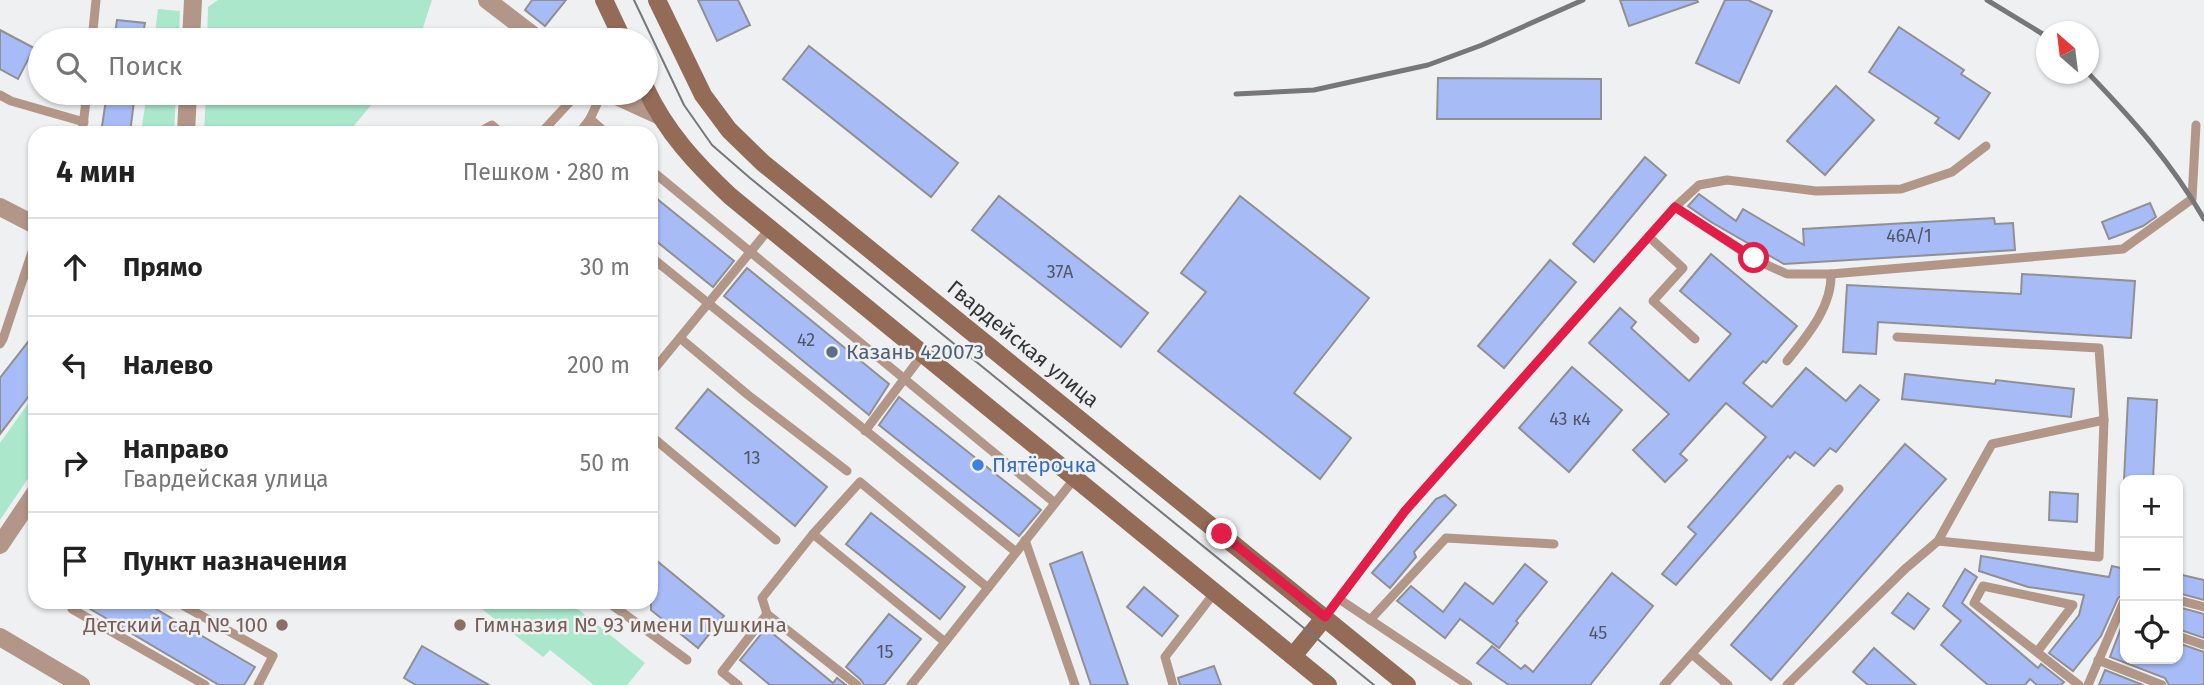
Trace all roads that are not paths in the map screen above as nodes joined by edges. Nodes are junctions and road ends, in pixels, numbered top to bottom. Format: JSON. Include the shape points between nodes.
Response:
{"nodes":[{"id":1,"x":96,"y":0,"type":"edge"},
{"id":2,"x":193,"y":0,"type":"edge"},
{"id":3,"x":487,"y":0,"type":"edge"},
{"id":4,"x":604,"y":0,"type":"edge"},
{"id":5,"x":657,"y":0,"type":"edge"},
{"id":6,"x":93,"y":28,"type":"edge"},
{"id":7,"x":192,"y":28,"type":"edge"},
{"id":8,"x":523,"y":28,"type":"edge"},
{"id":9,"x":617,"y":28,"type":"edge"},
{"id":10,"x":0,"y":95,"type":"edge"},
{"id":11,"x":28,"y":104,"type":"edge"},
{"id":12,"x":31,"y":105,"type":"edge"},
{"id":13,"x":85,"y":105,"type":"edge"},
{"id":14,"x":187,"y":105,"type":"edge"},
{"id":15,"x":567,"y":105,"type":"edge"},
{"id":16,"x":597,"y":105,"type":"edge"},
{"id":17,"x":636,"y":105,"type":"edge"},
{"id":18,"x":653,"y":105,"type":"edge"},
{"id":19,"x":658,"y":115,"type":"junction"},
{"id":20,"x":590,"y":120,"type":"junction"},
{"id":21,"x":83,"y":122,"type":"junction"},
{"id":22,"x":2196,"y":125,"type":"dead end"},
{"id":23,"x":83,"y":126,"type":"edge"},
{"id":24,"x":186,"y":126,"type":"edge"},
{"id":25,"x":547,"y":126,"type":"edge"},
{"id":26,"x":585,"y":126,"type":"edge"},
{"id":27,"x":597,"y":126,"type":"edge"},
{"id":28,"x":1986,"y":146,"type":"dead end"},
{"id":29,"x":658,"y":176,"type":"edge"},
{"id":30,"x":0,"y":207,"type":"edge"},
{"id":31,"x":1675,"y":207,"type":"junction"},
{"id":32,"x":28,"y":221,"type":"edge"},
{"id":33,"x":770,"y":228,"type":"junction"},
{"id":34,"x":1648,"y":237,"type":"junction"},
{"id":35,"x":751,"y":251,"type":"junction"},
{"id":36,"x":28,"y":263,"type":"edge"},
{"id":37,"x":658,"y":263,"type":"edge"},
{"id":38,"x":1830,"y":274,"type":"junction"},
{"id":39,"x":707,"y":304,"type":"junction"},
{"id":40,"x":1897,"y":337,"type":"dead end"},
{"id":41,"x":680,"y":338,"type":"junction"},
{"id":42,"x":1695,"y":339,"type":"dead end"},
{"id":43,"x":1,"y":340,"type":"edge"},
{"id":44,"x":923,"y":353,"type":"junction"},
{"id":45,"x":1787,"y":360,"type":"dead end"},
{"id":46,"x":658,"y":365,"type":"edge"},
{"id":47,"x":905,"y":378,"type":"junction"},
{"id":48,"x":2104,"y":420,"type":"junction"},
{"id":49,"x":865,"y":431,"type":"junction"},
{"id":50,"x":658,"y":442,"type":"edge"},
{"id":51,"x":846,"y":471,"type":"dead end"},
{"id":52,"x":1075,"y":478,"type":"junction"},
{"id":53,"x":1839,"y":489,"type":"dead end"},
{"id":54,"x":28,"y":503,"type":"edge"},
{"id":55,"x":1055,"y":503,"type":"junction"},
{"id":56,"x":813,"y":534,"type":"junction"},
{"id":57,"x":776,"y":540,"type":"dead end"},
{"id":58,"x":1025,"y":540,"type":"junction"},
{"id":59,"x":1938,"y":541,"type":"junction"},
{"id":60,"x":1554,"y":544,"type":"dead end"},
{"id":61,"x":0,"y":545,"type":"edge"},
{"id":62,"x":1016,"y":552,"type":"junction"},
{"id":63,"x":988,"y":588,"type":"junction"},
{"id":64,"x":1215,"y":592,"type":"junction"},
{"id":65,"x":1339,"y":599,"type":"junction"},
{"id":66,"x":2124,"y":601,"type":"edge"},
{"id":67,"x":2182,"y":601,"type":"edge"},
{"id":68,"x":2204,"y":607,"type":"edge"},
{"id":69,"x":74,"y":609,"type":"edge"},
{"id":70,"x":189,"y":609,"type":"edge"},
{"id":71,"x":618,"y":609,"type":"edge"},
{"id":72,"x":767,"y":614,"type":"junction"},
{"id":73,"x":1325,"y":617,"type":"junction"},
{"id":74,"x":1370,"y":620,"type":"junction"},
{"id":75,"x":0,"y":637,"type":"edge"},
{"id":76,"x":2183,"y":638,"type":"edge"},
{"id":77,"x":945,"y":642,"type":"junction"},
{"id":78,"x":2204,"y":645,"type":"edge"},
{"id":79,"x":2037,"y":652,"type":"junction"},
{"id":80,"x":1692,"y":654,"type":"junction"},
{"id":81,"x":1293,"y":656,"type":"junction"},
{"id":82,"x":687,"y":660,"type":"dead end"},
{"id":83,"x":2098,"y":660,"type":"junction"},
{"id":84,"x":81,"y":685,"type":"edge"},
{"id":85,"x":205,"y":685,"type":"edge"},
{"id":86,"x":258,"y":685,"type":"edge"},
{"id":87,"x":738,"y":685,"type":"edge"},
{"id":88,"x":857,"y":685,"type":"edge"},
{"id":89,"x":911,"y":685,"type":"edge"},
{"id":90,"x":1075,"y":685,"type":"edge"},
{"id":91,"x":1173,"y":685,"type":"edge"},
{"id":92,"x":1328,"y":685,"type":"edge"},
{"id":93,"x":1407,"y":685,"type":"edge"},
{"id":94,"x":1468,"y":685,"type":"edge"},
{"id":95,"x":1664,"y":685,"type":"edge"},
{"id":96,"x":1728,"y":685,"type":"edge"},
{"id":97,"x":1787,"y":685,"type":"edge"},
{"id":98,"x":2079,"y":685,"type":"edge"},
{"id":99,"x":2088,"y":685,"type":"edge"},
{"id":100,"x":2162,"y":685,"type":"edge"}],
"edges":[{"from":1,"to":6,"type":"lane"},
{"from":2,"to":7,"type":"street"},
{"from":3,"to":8,"type":"street"},
{"from":4,"to":9,"type":"main road"},
{"from":5,"to":73,"type":"main road","name":"Гвардейская улица","via":[[703,95],[729,130],[763,163]]},
{"from":10,"to":11,"type":"lane"},
{"from":12,"to":21,"type":"lane"},
{"from":13,"to":21,"type":"lane"},
{"from":14,"to":24,"type":"street"},
{"from":15,"to":25,"type":"lane"},
{"from":16,"to":20,"type":"lane"},
{"from":17,"to":19,"type":"street"},
{"from":18,"to":19,"type":"main road"},
{"from":19,"to":33,"type":"main road","via":[[692,160]]},
{"from":20,"to":26,"type":"lane"},
{"from":20,"to":27,"type":"lane"},
{"from":21,"to":23,"type":"lane"},
{"from":22,"to":38,"type":"lane","via":[[2192,199],[2123,249]]},
{"from":28,"to":31,"type":"lane","via":[[1952,172],[1901,190],[1816,191],[1727,180],[1699,184]]},
{"from":29,"to":35,"type":"lane"},
{"from":30,"to":32,"type":"street"},
{"from":31,"to":34,"type":"lane"},
{"from":31,"to":38,"type":"lane","via":[[1787,274]]},
{"from":33,"to":35,"type":"lane"},
{"from":33,"to":44,"type":"main road"},
{"from":34,"to":42,"type":"lane","via":[[1683,268],[1653,301]]},
{"from":34,"to":65,"type":"lane","via":[[1405,511]]},
{"from":35,"to":39,"type":"lane"},
{"from":35,"to":47,"type":"lane"},
{"from":36,"to":43,"type":"lane"},
{"from":37,"to":39,"type":"lane"},
{"from":38,"to":45,"type":"lane","via":[[1831,285],[1815,326]]},
{"from":39,"to":41,"type":"lane"},
{"from":39,"to":49,"type":"lane"},
{"from":40,"to":48,"type":"lane","via":[[2099,348]]},
{"from":41,"to":46,"type":"lane"},
{"from":41,"to":51,"type":"lane"},
{"from":44,"to":47,"type":"lane"},
{"from":44,"to":52,"type":"main road"},
{"from":47,"to":49,"type":"lane"},
{"from":47,"to":55,"type":"lane"},
{"from":48,"to":59,"type":"lane","via":[[1992,444]]},
{"from":48,"to":59,"type":"lane","via":[[2099,557]]},
{"from":49,"to":62,"type":"lane"},
{"from":50,"to":57,"type":"lane"},
{"from":52,"to":55,"type":"lane"},
{"from":52,"to":64,"type":"main road"},
{"from":53,"to":80,"type":"lane"},
{"from":54,"to":61,"type":"street"},
{"from":55,"to":58,"type":"lane"},
{"from":56,"to":63,"type":"lane","via":[[860,482]]},
{"from":56,"to":72,"type":"lane","via":[[762,598]]},
{"from":56,"to":77,"type":"lane"},
{"from":58,"to":62,"type":"lane"},
{"from":58,"to":90,"type":"lane"},
{"from":59,"to":97,"type":"lane"},
{"from":60,"to":74,"type":"lane","via":[[1446,538]]},
{"from":62,"to":63,"type":"lane"},
{"from":63,"to":77,"type":"lane"},
{"from":64,"to":81,"type":"main road"},
{"from":64,"to":91,"type":"lane","via":[[1165,657]]},
{"from":65,"to":73,"type":"lane"},
{"from":65,"to":74,"type":"lane"},
{"from":66,"to":83,"type":"lane"},
{"from":67,"to":68,"type":"lane"},
{"from":69,"to":85,"type":"lane"},
{"from":70,"to":86,"type":"lane","via":[[273,656]]},
{"from":71,"to":82,"type":"lane"},
{"from":72,"to":87,"type":"lane","via":[[722,672]]},
{"from":72,"to":88,"type":"lane"},
{"from":73,"to":81,"type":"main road"},
{"from":73,"to":93,"type":"main road","name":"Гвардейская улица"},
{"from":74,"to":94,"type":"lane"},
{"from":75,"to":84,"type":"street"},
{"from":76,"to":78,"type":"lane"},
{"from":77,"to":89,"type":"lane"},
{"from":79,"to":79,"type":"lane","via":[[2073,605],[1983,586],[1974,603]]},
{"from":79,"to":98,"type":"lane"},
{"from":80,"to":95,"type":"lane"},
{"from":80,"to":96,"type":"lane"},
{"from":81,"to":92,"type":"main road"},
{"from":83,"to":99,"type":"lane"},
{"from":83,"to":100,"type":"lane"}]}
